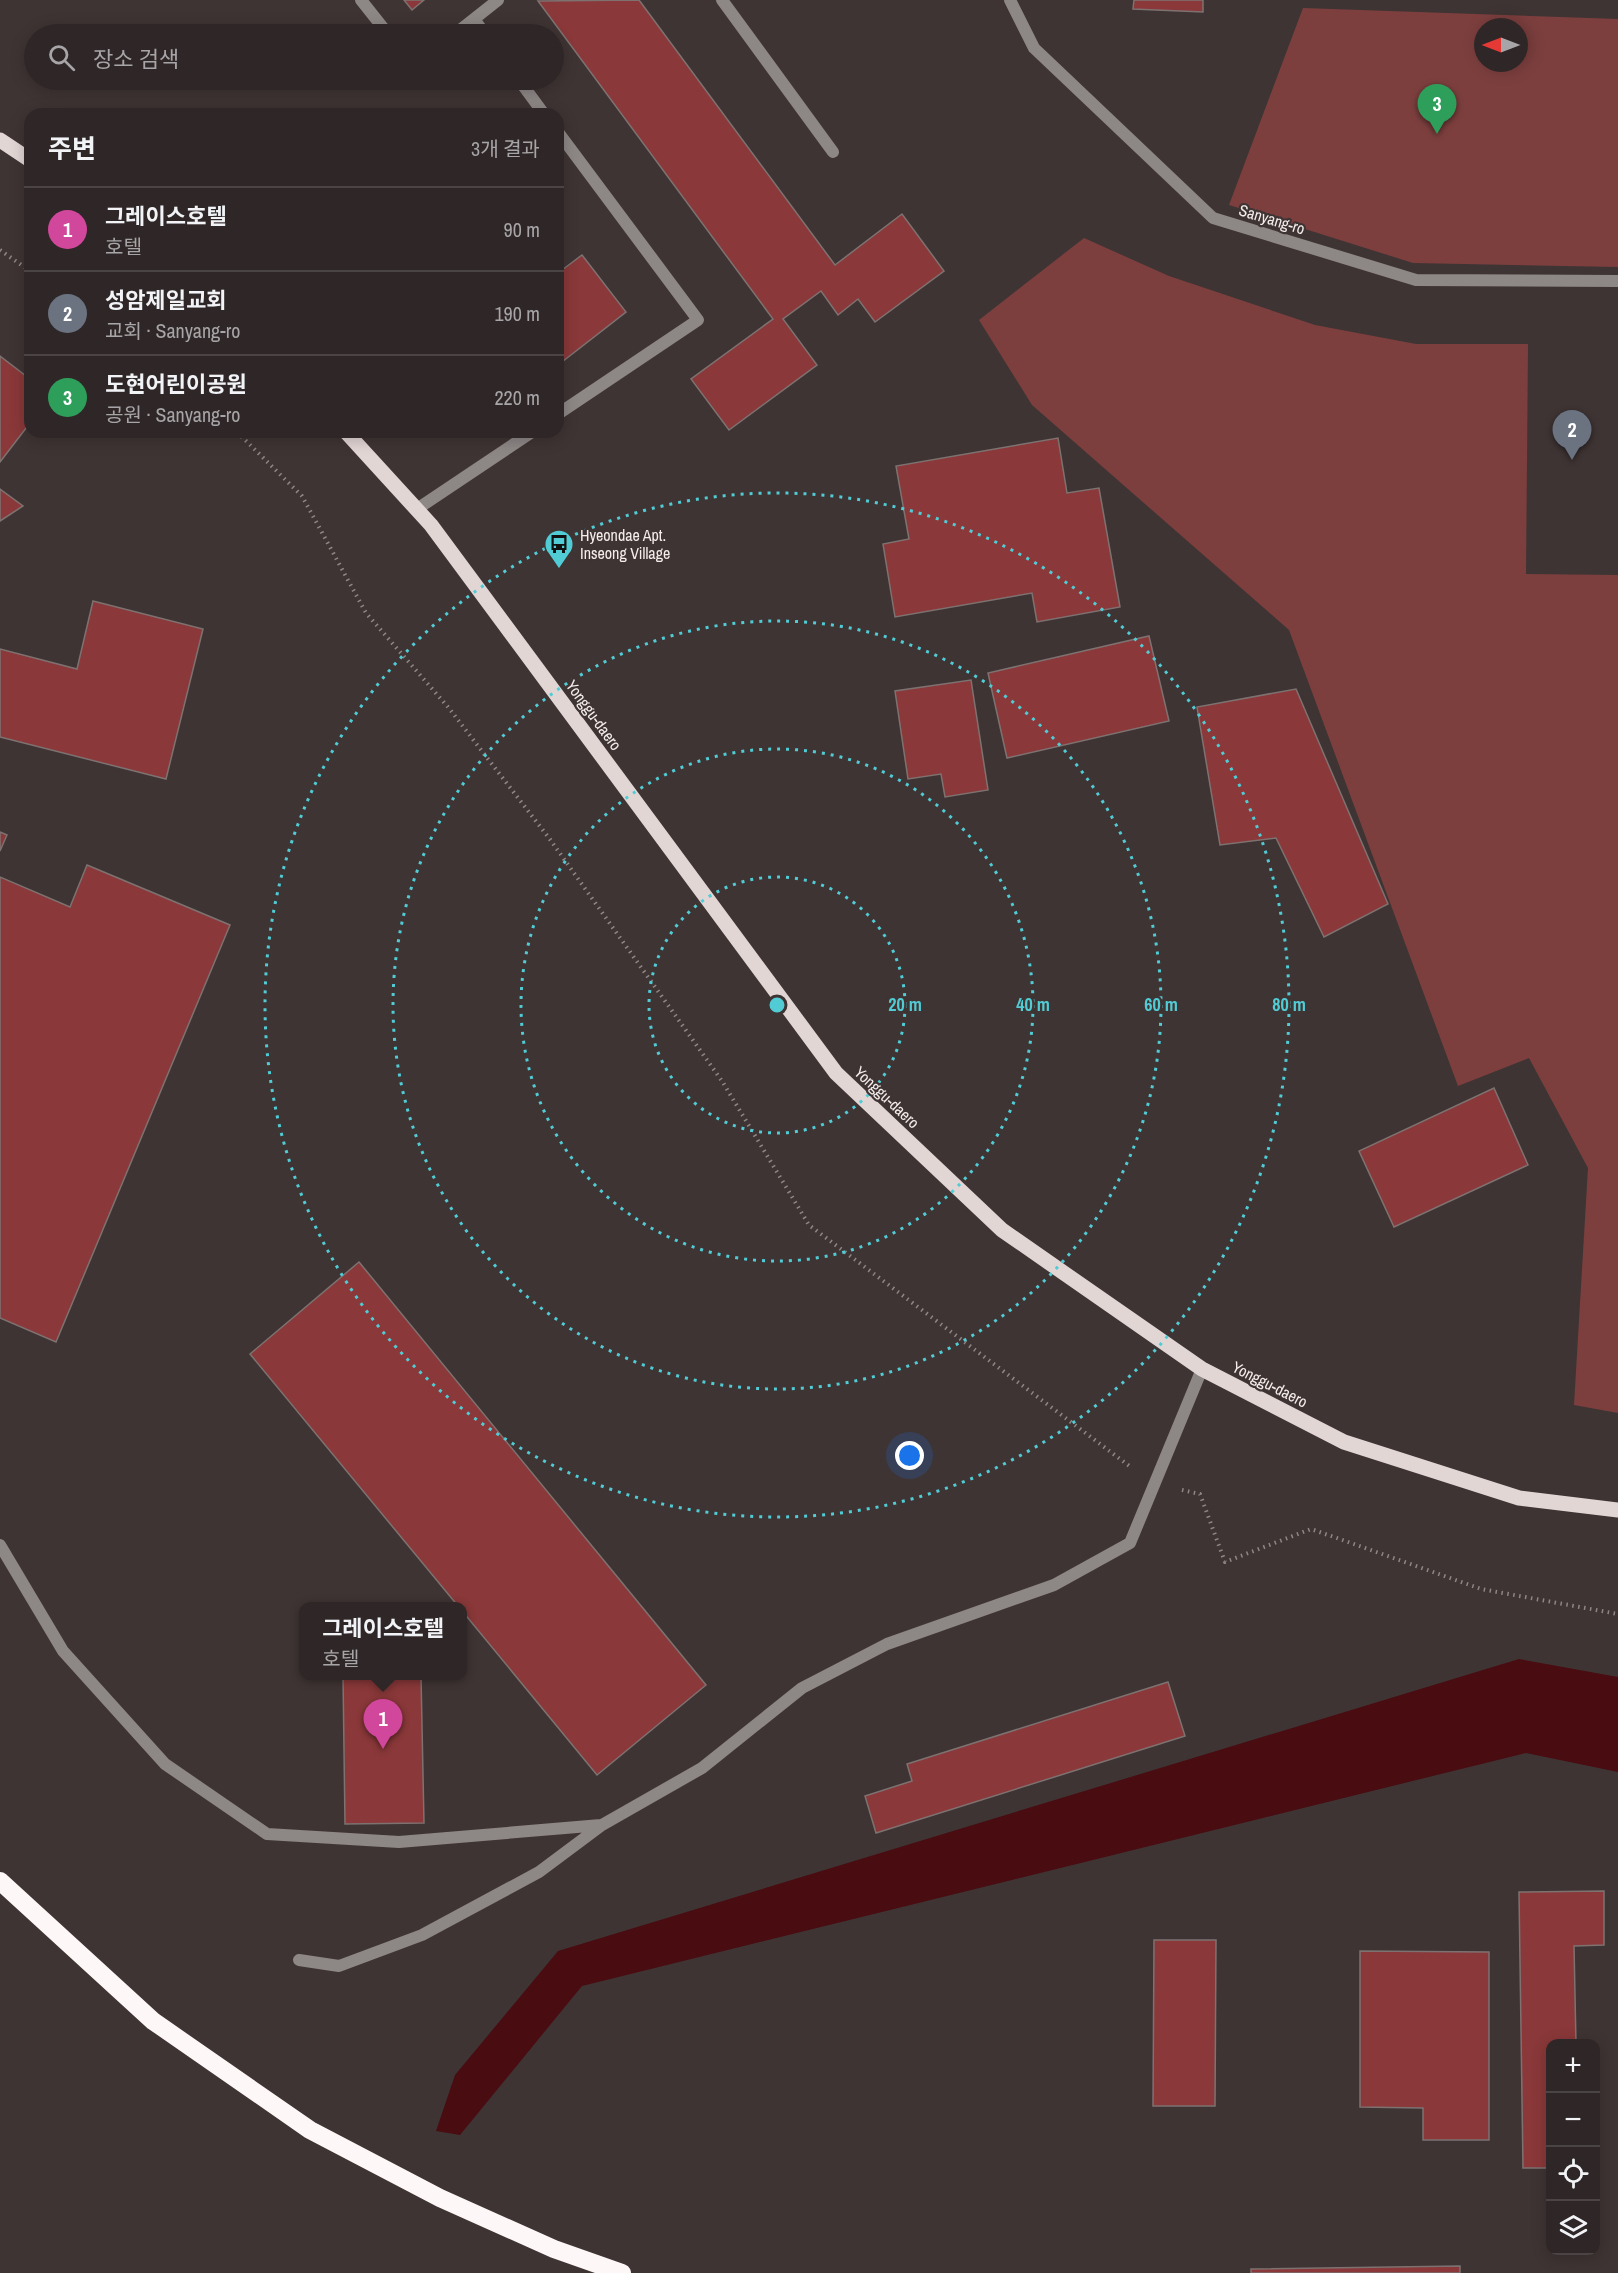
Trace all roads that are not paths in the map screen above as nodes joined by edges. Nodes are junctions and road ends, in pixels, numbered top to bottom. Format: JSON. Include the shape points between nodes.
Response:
{"nodes":[{"id":1,"x":361,"y":0,"type":"edge"},
{"id":2,"x":498,"y":0,"type":"edge"},
{"id":3,"x":722,"y":0,"type":"edge"},
{"id":4,"x":1010,"y":0,"type":"edge"},
{"id":5,"x":474,"y":19,"type":"junction"},
{"id":6,"x":380,"y":24,"type":"edge"},
{"id":7,"x":468,"y":24,"type":"edge"},
{"id":8,"x":478,"y":24,"type":"edge"},
{"id":9,"x":526,"y":90,"type":"edge"},
{"id":10,"x":540,"y":108,"type":"edge"},
{"id":11,"x":0,"y":140,"type":"edge"},
{"id":12,"x":564,"y":140,"type":"edge"},
{"id":13,"x":833,"y":152,"type":"dead end"},
{"id":14,"x":24,"y":156,"type":"edge"},
{"id":15,"x":1618,"y":281,"type":"edge"},
{"id":16,"x":564,"y":410,"type":"edge"},
{"id":17,"x":352,"y":438,"type":"edge"},
{"id":18,"x":523,"y":438,"type":"edge"},
{"id":19,"x":417,"y":509,"type":"junction"},
{"id":20,"x":1202,"y":1369,"type":"junction"},
{"id":21,"x":1618,"y":1510,"type":"edge"},
{"id":22,"x":0,"y":1545,"type":"edge"},
{"id":23,"x":602,"y":1825,"type":"junction"},
{"id":24,"x":0,"y":1881,"type":"edge"},
{"id":25,"x":299,"y":1960,"type":"dead end"},
{"id":26,"x":622,"y":2273,"type":"edge"}],
"edges":[{"from":1,"to":6,"type":"street"},
{"from":2,"to":5,"type":"street"},
{"from":3,"to":13,"type":"street"},
{"from":4,"to":15,"type":"street","name":"Sanyang-ro","via":[[1034,48],[1213,218],[1416,280]]},
{"from":5,"to":7,"type":"street"},
{"from":5,"to":8,"type":"street"},
{"from":9,"to":10,"type":"street"},
{"from":11,"to":14,"type":"main road"},
{"from":12,"to":16,"type":"street","via":[[698,320]]},
{"from":17,"to":19,"type":"main road","name":"Yonggu-daero"},
{"from":18,"to":19,"type":"street"},
{"from":19,"to":20,"type":"main road","name":"Yonggu-daero","via":[[836,1073],[1002,1230]]},
{"from":20,"to":21,"type":"main road","name":"Yonggu-daero","via":[[1344,1442],[1519,1498]]},
{"from":20,"to":23,"type":"street","via":[[1130,1544],[1054,1585],[887,1644],[802,1688],[702,1768]]},
{"from":22,"to":23,"type":"street","via":[[63,1651],[165,1764],[267,1834],[399,1842]]},
{"from":23,"to":25,"type":"street","via":[[539,1872],[422,1935],[339,1966]]},
{"from":24,"to":26,"type":"highway","via":[[153,2021],[310,2130],[441,2198],[554,2249]]}]}
